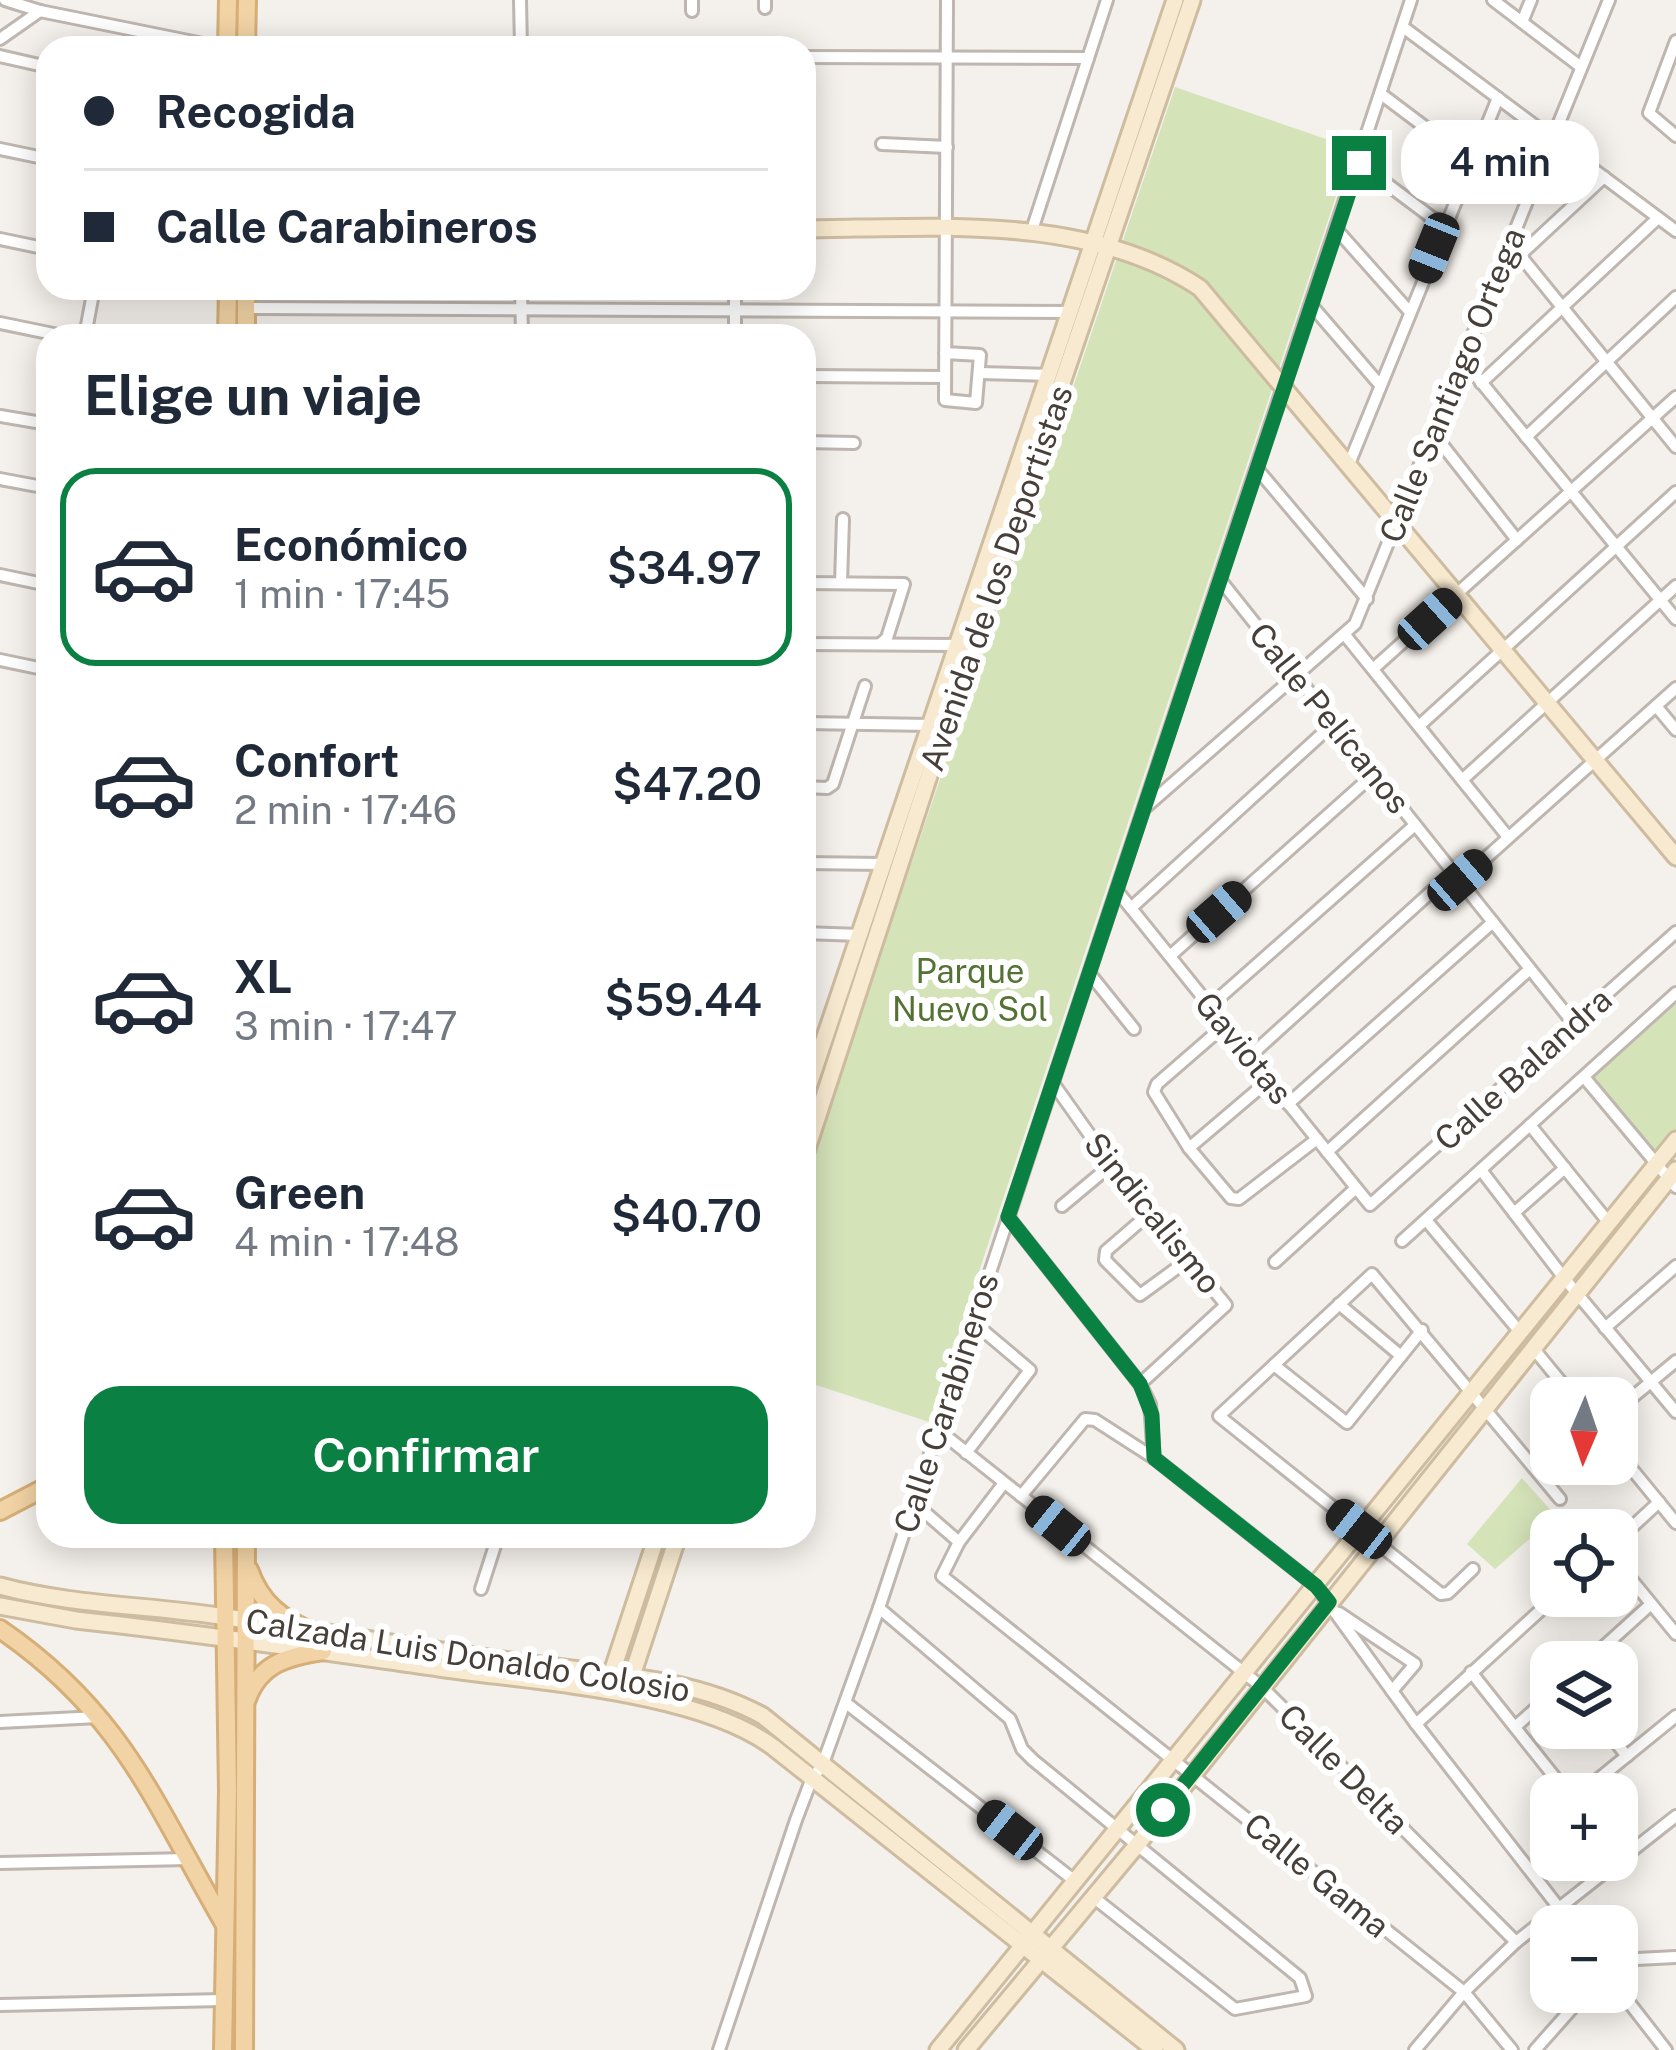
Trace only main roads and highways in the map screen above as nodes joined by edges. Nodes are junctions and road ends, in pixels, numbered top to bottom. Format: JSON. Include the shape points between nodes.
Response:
{"nodes":[{"id":1,"x":228,"y":0,"type":"edge"},
{"id":2,"x":248,"y":0,"type":"edge"},
{"id":3,"x":226,"y":36,"type":"edge"},
{"id":4,"x":247,"y":36,"type":"edge"},
{"id":5,"x":36,"y":1492,"type":"edge"},
{"id":6,"x":0,"y":1511,"type":"edge"},
{"id":7,"x":224,"y":1548,"type":"edge"},
{"id":8,"x":246,"y":1548,"type":"edge"},
{"id":9,"x":246,"y":1560,"type":"junction"},
{"id":10,"x":0,"y":1629,"type":"edge"},
{"id":11,"x":314,"y":1633,"type":"road end"},
{"id":12,"x":323,"y":1651,"type":"road end"},
{"id":13,"x":244,"y":1711,"type":"junction"},
{"id":14,"x":228,"y":1791,"type":"junction"},
{"id":15,"x":245,"y":1817,"type":"junction"},
{"id":16,"x":244,"y":1877,"type":"junction"},
{"id":17,"x":226,"y":1900,"type":"junction"},
{"id":18,"x":226,"y":1926,"type":"junction"},
{"id":19,"x":223,"y":2050,"type":"edge"},
{"id":20,"x":244,"y":2050,"type":"edge"}],
"edges":[{"from":1,"to":3,"type":"main road"},
{"from":2,"to":4,"type":"main road"},
{"from":5,"to":6,"type":"main road"},
{"from":7,"to":14,"type":"main road"},
{"from":8,"to":9,"type":"main road"},
{"from":9,"to":11,"type":"main road","via":[[272,1609]]},
{"from":9,"to":13,"type":"main road"},
{"from":10,"to":18,"type":"main road","via":[[101,1717],[145,1778]]},
{"from":12,"to":13,"type":"main road","via":[[275,1663],[250,1690]]},
{"from":13,"to":15,"type":"main road"},
{"from":14,"to":15,"type":"main road","via":[[233,1820]]},
{"from":14,"to":17,"type":"main road"},
{"from":15,"to":16,"type":"main road"},
{"from":16,"to":17,"type":"main road","via":[[234,1876]]},
{"from":16,"to":20,"type":"main road"},
{"from":17,"to":18,"type":"main road"},
{"from":18,"to":19,"type":"main road"}]}
